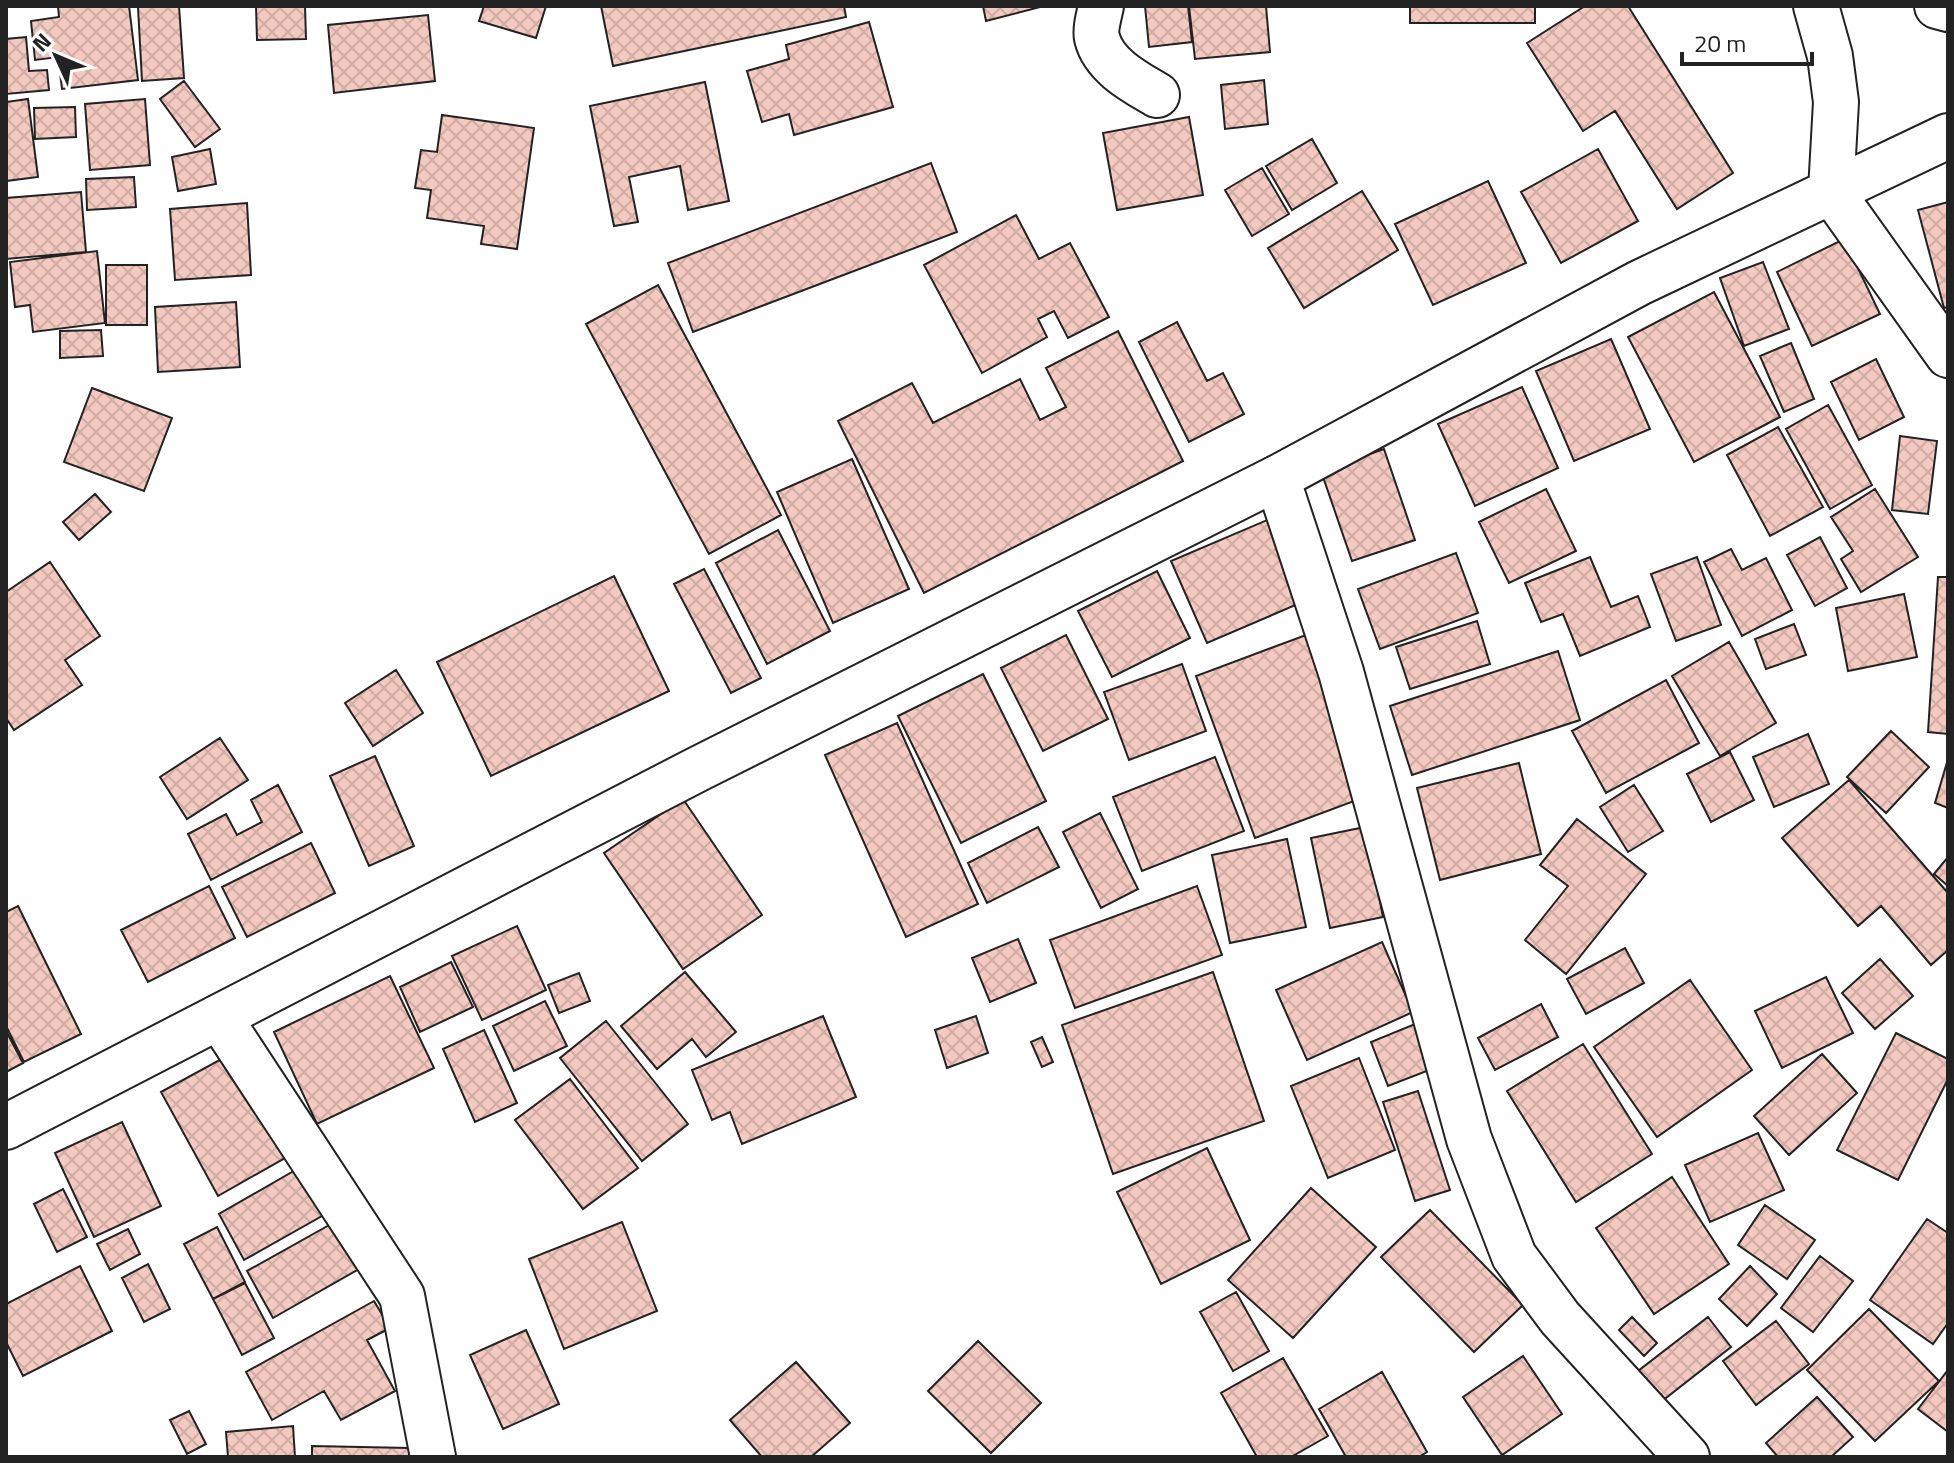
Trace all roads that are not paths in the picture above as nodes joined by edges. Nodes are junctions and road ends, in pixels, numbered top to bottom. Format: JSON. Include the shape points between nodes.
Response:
{"nodes":[{"id":1,"x":1101,"y":6,"type":"edge"},
{"id":2,"x":1816,"y":6,"type":"edge"},
{"id":3,"x":1937,"y":6,"type":"edge"},
{"id":4,"x":1948,"y":9,"type":"edge"},
{"id":5,"x":1157,"y":95,"type":"dead end"},
{"id":6,"x":1948,"y":136,"type":"edge"},
{"id":7,"x":1831,"y":191,"type":"junction"},
{"id":8,"x":1948,"y":355,"type":"edge"},
{"id":9,"x":1277,"y":478,"type":"junction"},
{"id":10,"x":219,"y":1017,"type":"junction"},
{"id":11,"x":6,"y":1127,"type":"edge"},
{"id":12,"x":433,"y":1457,"type":"edge"},
{"id":13,"x":1687,"y":1457,"type":"edge"}],
"edges":[{"from":1,"to":5,"type":"main road","via":[[1096,37],[1110,61]]},
{"from":2,"to":7,"type":"main road","via":[[1836,102]]},
{"from":3,"to":4,"type":"main road"},
{"from":6,"to":7,"type":"main road"},
{"from":7,"to":8,"type":"main road"},
{"from":7,"to":9,"type":"main road","via":[[1639,283]]},
{"from":9,"to":10,"type":"main road"},
{"from":9,"to":13,"type":"main road","via":[[1341,672],[1469,1139],[1514,1256],[1560,1318]]},
{"from":10,"to":11,"type":"main road"},
{"from":10,"to":12,"type":"main road","via":[[402,1296]]}]}
